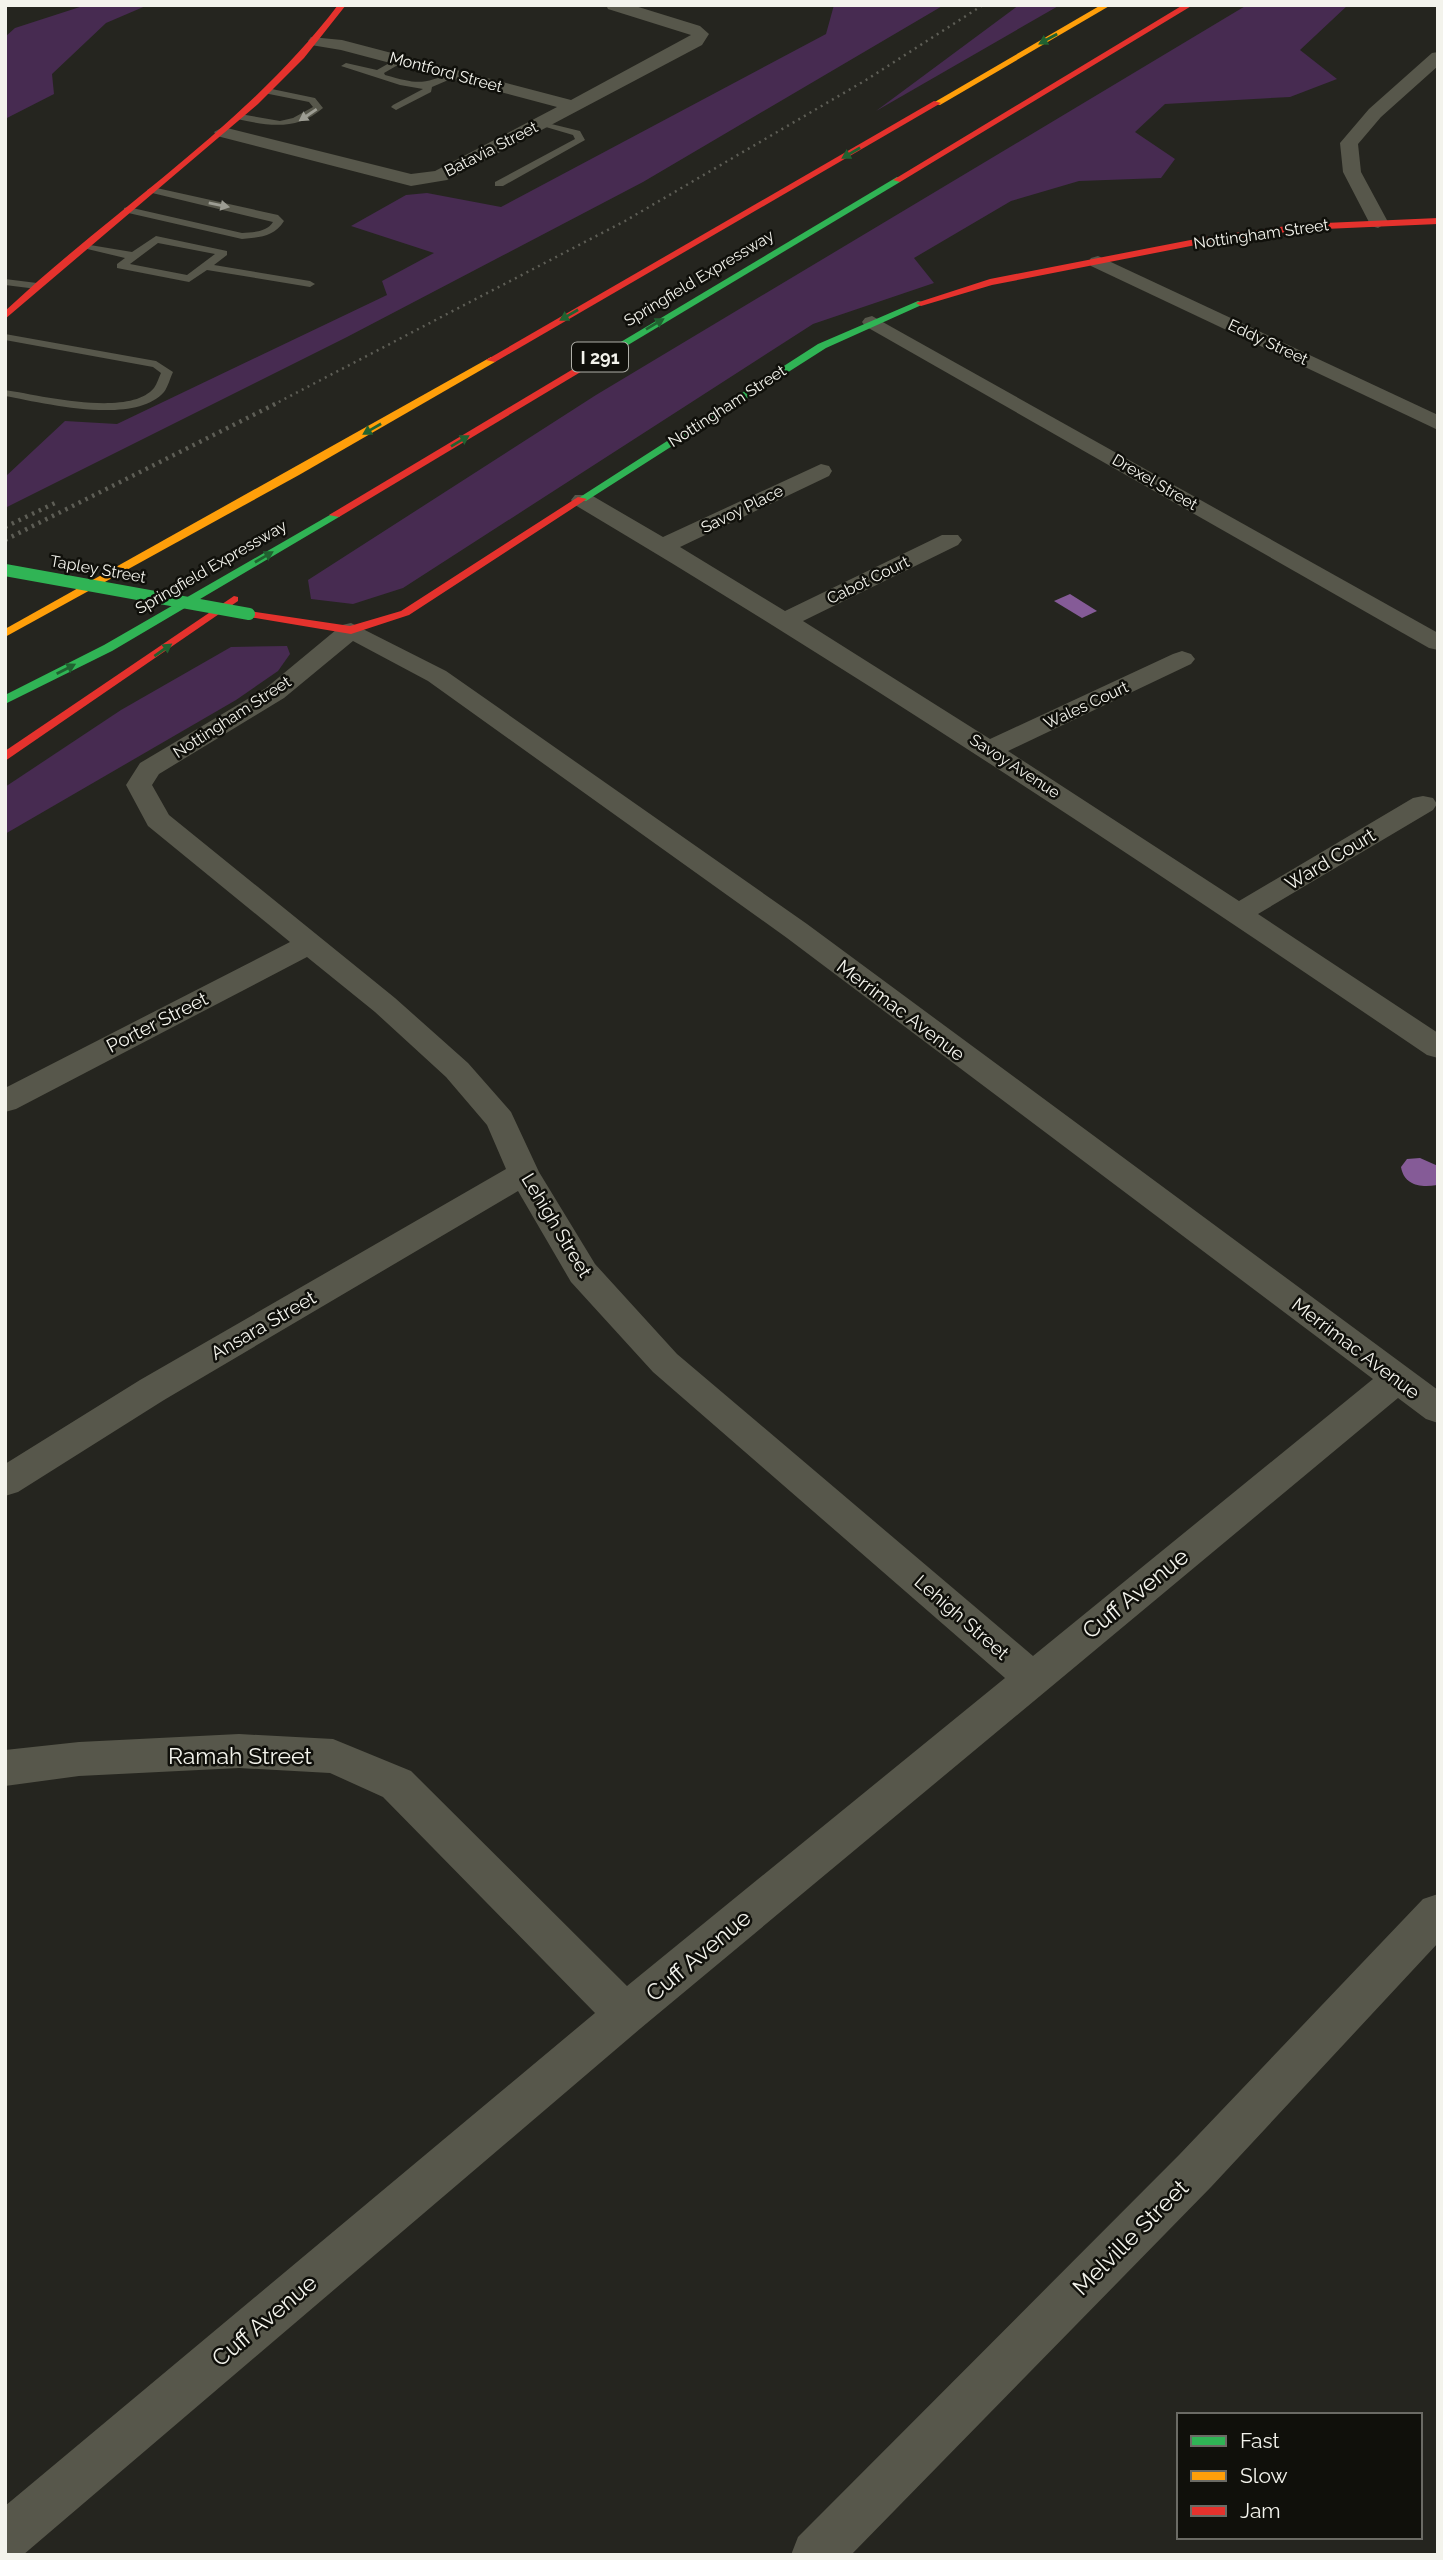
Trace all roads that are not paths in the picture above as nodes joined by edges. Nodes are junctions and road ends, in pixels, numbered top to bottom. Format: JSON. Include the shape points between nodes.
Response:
{"nodes":[{"id":1,"x":341,"y":5,"type":"edge"},
{"id":2,"x":614,"y":5,"type":"edge"},
{"id":3,"x":1107,"y":5,"type":"edge"},
{"id":4,"x":1189,"y":5,"type":"edge"},
{"id":5,"x":317,"y":41,"type":"junction"},
{"id":6,"x":1438,"y":57,"type":"edge"},
{"id":7,"x":400,"y":60,"type":"junction"},
{"id":8,"x":346,"y":66,"type":"dead end"},
{"id":9,"x":378,"y":73,"type":"junction"},
{"id":10,"x":455,"y":75,"type":"junction"},
{"id":11,"x":1407,"y":85,"type":"junction"},
{"id":12,"x":428,"y":87,"type":"junction"},
{"id":13,"x":1427,"y":89,"type":"dead end"},
{"id":14,"x":267,"y":91,"type":"junction"},
{"id":15,"x":574,"y":106,"type":"junction"},
{"id":16,"x":396,"y":107,"type":"dead end"},
{"id":17,"x":240,"y":117,"type":"junction"},
{"id":18,"x":542,"y":123,"type":"junction"},
{"id":19,"x":286,"y":124,"type":"junction"},
{"id":20,"x":223,"y":132,"type":"junction"},
{"id":21,"x":264,"y":142,"type":"junction"},
{"id":22,"x":499,"y":184,"type":"dead end"},
{"id":23,"x":152,"y":190,"type":"junction"},
{"id":24,"x":128,"y":210,"type":"junction"},
{"id":25,"x":1438,"y":221,"type":"edge"},
{"id":26,"x":1378,"y":222,"type":"junction"},
{"id":27,"x":84,"y":247,"type":"junction"},
{"id":28,"x":134,"y":256,"type":"junction"},
{"id":29,"x":1098,"y":262,"type":"junction"},
{"id":30,"x":205,"y":267,"type":"junction"},
{"id":31,"x":5,"y":282,"type":"edge"},
{"id":32,"x":310,"y":284,"type":"dead end"},
{"id":33,"x":37,"y":286,"type":"junction"},
{"id":34,"x":5,"y":307,"type":"edge"},
{"id":35,"x":5,"y":316,"type":"edge"},
{"id":36,"x":872,"y":322,"type":"junction"},
{"id":37,"x":5,"y":337,"type":"edge"},
{"id":38,"x":5,"y":393,"type":"edge"},
{"id":39,"x":1438,"y":423,"type":"edge"},
{"id":40,"x":821,"y":471,"type":"dead end"},
{"id":41,"x":377,"y":490,"type":"junction"},
{"id":42,"x":583,"y":500,"type":"junction"},
{"id":43,"x":209,"y":520,"type":"junction"},
{"id":44,"x":950,"y":540,"type":"dead end"},
{"id":45,"x":664,"y":547,"type":"junction"},
{"id":46,"x":5,"y":570,"type":"edge"},
{"id":47,"x":267,"y":574,"type":"dead end"},
{"id":48,"x":244,"y":591,"type":"dead end"},
{"id":49,"x":5,"y":615,"type":"edge"},
{"id":50,"x":786,"y":620,"type":"junction"},
{"id":51,"x":351,"y":630,"type":"junction"},
{"id":52,"x":5,"y":634,"type":"edge"},
{"id":53,"x":1438,"y":643,"type":"edge"},
{"id":54,"x":1182,"y":659,"type":"dead end"},
{"id":55,"x":5,"y":700,"type":"edge"},
{"id":56,"x":989,"y":750,"type":"junction"},
{"id":57,"x":5,"y":757,"type":"edge"},
{"id":58,"x":1423,"y":804,"type":"dead end"},
{"id":59,"x":158,"y":820,"type":"joint"},
{"id":60,"x":1238,"y":914,"type":"junction"},
{"id":61,"x":309,"y":944,"type":"junction"},
{"id":62,"x":1438,"y":1048,"type":"edge"},
{"id":63,"x":5,"y":1101,"type":"edge"},
{"id":64,"x":524,"y":1174,"type":"junction"},
{"id":65,"x":1397,"y":1379,"type":"junction"},
{"id":66,"x":1438,"y":1409,"type":"edge"},
{"id":67,"x":5,"y":1482,"type":"edge"},
{"id":68,"x":1032,"y":1678,"type":"junction"},
{"id":69,"x":5,"y":1768,"type":"edge"},
{"id":70,"x":1438,"y":1913,"type":"edge"},
{"id":71,"x":626,"y":2014,"type":"junction"},
{"id":72,"x":5,"y":2538,"type":"edge"},
{"id":73,"x":816,"y":2555,"type":"edge"}],
"edges":[{"from":1,"to":5,"type":"main road"},
{"from":2,"to":15,"type":"street","name":"Batavia Street","via":[[700,34],[696,41]]},
{"from":3,"to":43,"type":"main road","name":"Springfield Expressway","number":"I 291","one_way":true},
{"from":41,"to":4,"type":"main road","name":"Springfield Expressway","number":"I 291","one_way":true},
{"from":5,"to":7,"type":"street","name":"Montford Street"},
{"from":5,"to":14,"type":"main road"},
{"from":6,"to":11,"type":"street"},
{"from":7,"to":9,"type":"lane"},
{"from":7,"to":10,"type":"street","name":"Montford Street"},
{"from":8,"to":9,"type":"lane"},
{"from":9,"to":12,"type":"lane"},
{"from":10,"to":12,"type":"lane"},
{"from":10,"to":15,"type":"street","name":"Montford Street"},
{"from":11,"to":13,"type":"street"},
{"from":11,"to":26,"type":"street","via":[[1349,144],[1352,172]]},
{"from":12,"to":16,"type":"lane"},
{"from":14,"to":17,"type":"main road"},
{"from":14,"to":19,"type":"lane","one_way":true,"via":[[312,100],[318,108],[296,123]]},
{"from":15,"to":18,"type":"street","name":"Batavia Street"},
{"from":17,"to":19,"type":"lane"},
{"from":17,"to":20,"type":"main road"},
{"from":18,"to":21,"type":"street","name":"Batavia Street","via":[[426,180]]},
{"from":18,"to":22,"type":"lane","via":[[577,133],[580,140]]},
{"from":19,"to":21,"type":"lane"},
{"from":20,"to":21,"type":"street","name":"Batavia Street"},
{"from":20,"to":23,"type":"main road"},
{"from":23,"to":24,"type":"main road"},
{"from":23,"to":24,"type":"lane","one_way":true,"via":[[274,217],[279,222],[262,234],[242,236]]},
{"from":24,"to":27,"type":"main road"},
{"from":25,"to":26,"type":"main road","name":"Nottingham Street"},
{"from":26,"to":29,"type":"main road","name":"Nottingham Street","via":[[1262,232]]},
{"from":27,"to":28,"type":"lane"},
{"from":27,"to":33,"type":"main road"},
{"from":28,"to":30,"type":"lane","via":[[121,266],[190,279]]},
{"from":28,"to":30,"type":"lane","via":[[156,239],[223,253]]},
{"from":29,"to":36,"type":"main road","name":"Nottingham Street","via":[[990,282]]},
{"from":29,"to":39,"type":"street","name":"Eddy Street"},
{"from":30,"to":32,"type":"lane"},
{"from":31,"to":33,"type":"lane"},
{"from":33,"to":34,"type":"main road"},
{"from":33,"to":35,"type":"main road"},
{"from":36,"to":42,"type":"main road","name":"Nottingham Street","via":[[781,370]]},
{"from":36,"to":53,"type":"street","name":"Drexel Street"},
{"from":37,"to":38,"type":"lane","via":[[156,364],[167,372],[156,394],[119,407]]},
{"from":40,"to":45,"type":"street","name":"Savoy Place"},
{"from":41,"to":47,"type":"main road"},
{"from":55,"to":41,"type":"main road","name":"Springfield Expressway","number":"I 291","one_way":true,"via":[[108,648]]},
{"from":42,"to":45,"type":"street","name":"Savoy Avenue"},
{"from":42,"to":51,"type":"main road","name":"Nottingham Street","via":[[405,613]]},
{"from":43,"to":49,"type":"main road"},
{"from":43,"to":52,"type":"main road","name":"Springfield Expressway","number":"I 291"},
{"from":44,"to":50,"type":"street","name":"Cabot Court"},
{"from":45,"to":50,"type":"street","name":"Savoy Avenue"},
{"from":46,"to":51,"type":"main road","name":"Tapley Street","bridge":true},
{"from":57,"to":48,"type":"main road","one_way":true},
{"from":50,"to":56,"type":"street","name":"Savoy Avenue"},
{"from":51,"to":59,"type":"street","name":"Nottingham Street","via":[[275,693],[149,769],[139,785]]},
{"from":51,"to":65,"type":"street","name":"Merrimac Avenue","via":[[438,677],[710,869]]},
{"from":54,"to":56,"type":"street","name":"Wales Court"},
{"from":56,"to":60,"type":"street","name":"Savoy Avenue"},
{"from":58,"to":60,"type":"street","name":"Ward Court"},
{"from":59,"to":61,"type":"street","name":"Lehigh Street"},
{"from":60,"to":62,"type":"street","name":"Savoy Avenue"},
{"from":61,"to":63,"type":"street","name":"Porter Street"},
{"from":61,"to":64,"type":"street","name":"Lehigh Street","via":[[457,1069],[500,1120]]},
{"from":64,"to":67,"type":"street","name":"Ansara Street","via":[[152,1390]]},
{"from":64,"to":68,"type":"street","name":"Lehigh Street","via":[[583,1273],[665,1363]]},
{"from":65,"to":66,"type":"street","name":"Merrimac Avenue"},
{"from":65,"to":68,"type":"street","name":"Cuff Avenue"},
{"from":68,"to":71,"type":"street","name":"Cuff Avenue"},
{"from":69,"to":71,"type":"street","name":"Ramah Street","via":[[79,1759],[239,1751],[333,1756],[397,1784]]},
{"from":70,"to":73,"type":"street","name":"Melville Street","via":[[1195,2171]]},
{"from":71,"to":72,"type":"street","name":"Cuff Avenue"}]}
